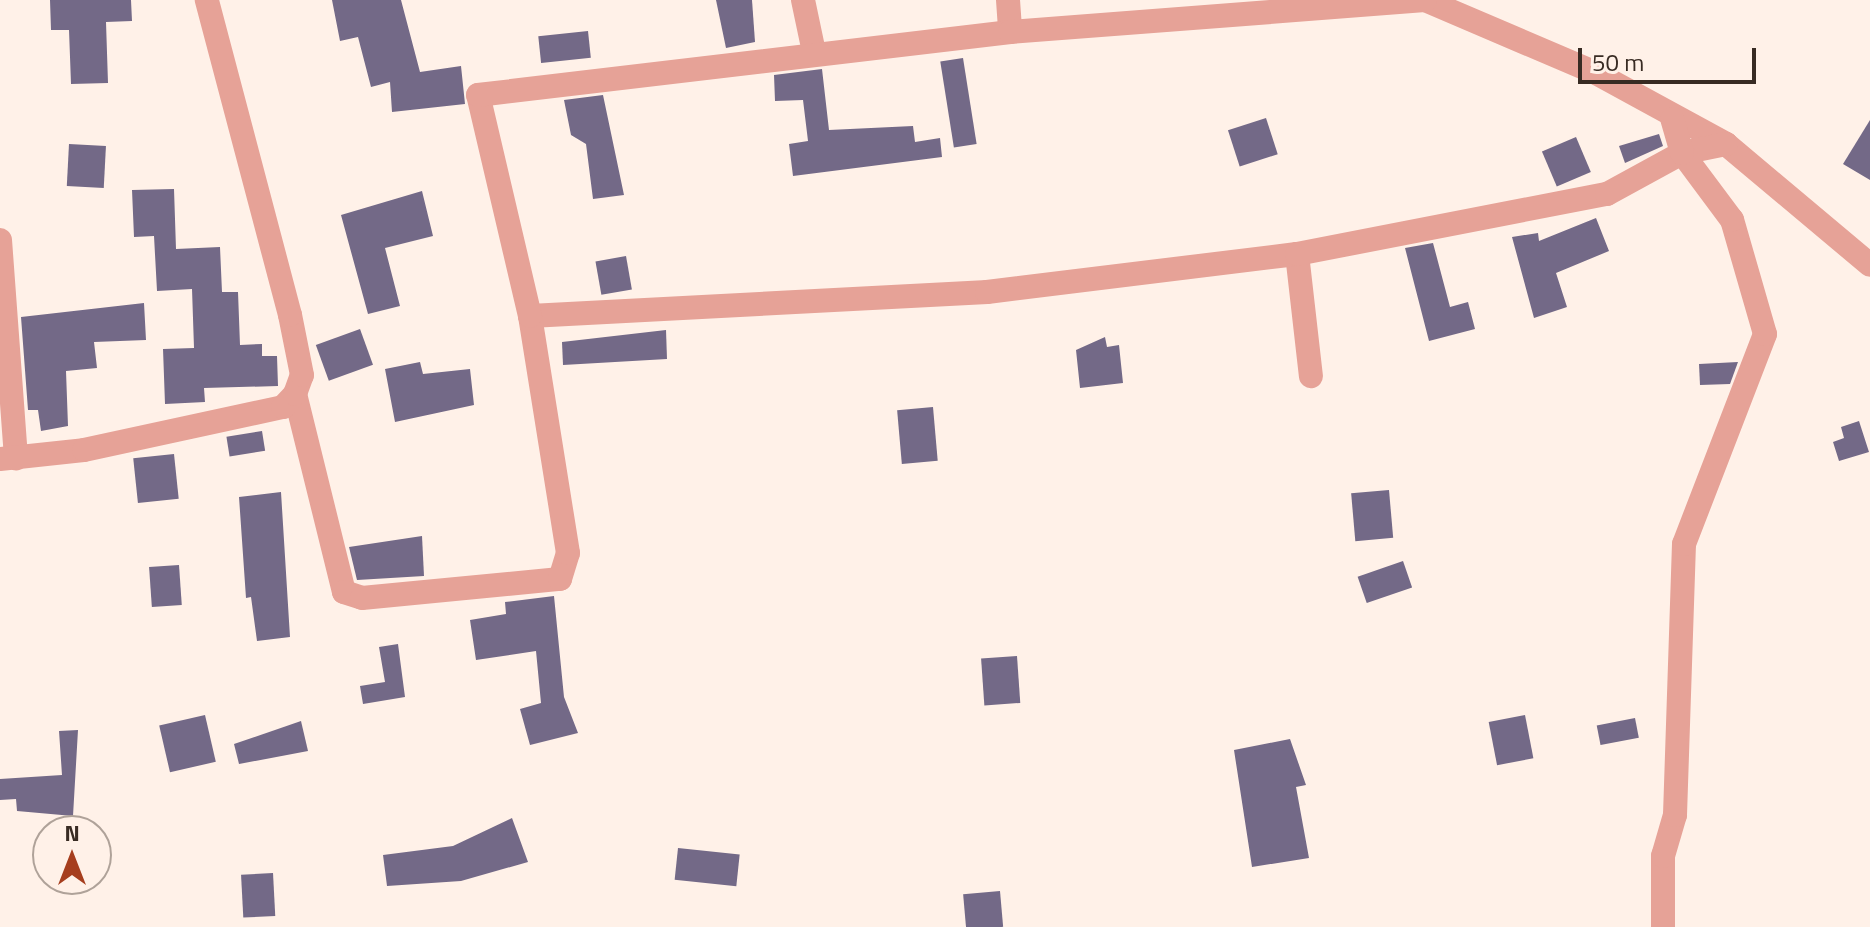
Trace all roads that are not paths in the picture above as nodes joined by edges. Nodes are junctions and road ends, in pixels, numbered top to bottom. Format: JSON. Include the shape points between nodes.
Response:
{"nodes":[{"id":1,"x":207,"y":0,"type":"edge"},
{"id":2,"x":803,"y":0,"type":"edge"},
{"id":3,"x":1008,"y":0,"type":"edge"},
{"id":4,"x":1425,"y":0,"type":"edge"},
{"id":5,"x":1010,"y":32,"type":"junction"},
{"id":6,"x":814,"y":52,"type":"junction"},
{"id":7,"x":1672,"y":119,"type":"junction"},
{"id":8,"x":1726,"y":144,"type":"junction"},
{"id":9,"x":1682,"y":153,"type":"junction"},
{"id":10,"x":0,"y":240,"type":"edge"},
{"id":11,"x":1297,"y":254,"type":"junction"},
{"id":12,"x":1870,"y":265,"type":"edge"},
{"id":13,"x":530,"y":316,"type":"junction"},
{"id":14,"x":1311,"y":376,"type":"dead end"},
{"id":15,"x":295,"y":394,"type":"junction"},
{"id":16,"x":8,"y":458,"type":"edge"},
{"id":17,"x":1663,"y":927,"type":"edge"}],
"edges":[{"from":1,"to":15,"type":"street","via":[[290,315],[302,375]]},
{"from":2,"to":6,"type":"street"},
{"from":3,"to":5,"type":"street"},
{"from":4,"to":5,"type":"street"},
{"from":4,"to":7,"type":"street","via":[[1596,73]]},
{"from":5,"to":6,"type":"street"},
{"from":6,"to":13,"type":"street","via":[[478,95]]},
{"from":7,"to":8,"type":"street"},
{"from":7,"to":9,"type":"street"},
{"from":8,"to":9,"type":"street"},
{"from":8,"to":12,"type":"street"},
{"from":9,"to":11,"type":"street","via":[[1607,194]]},
{"from":9,"to":17,"type":"street","via":[[1732,220],[1765,334],[1684,544],[1675,815],[1663,856]]},
{"from":10,"to":16,"type":"street"},
{"from":11,"to":13,"type":"street","via":[[987,292]]},
{"from":11,"to":14,"type":"street"},
{"from":13,"to":15,"type":"street","via":[[568,553],[560,579],[362,598],[344,592]]},
{"from":15,"to":16,"type":"street","via":[[283,407]]}]}
